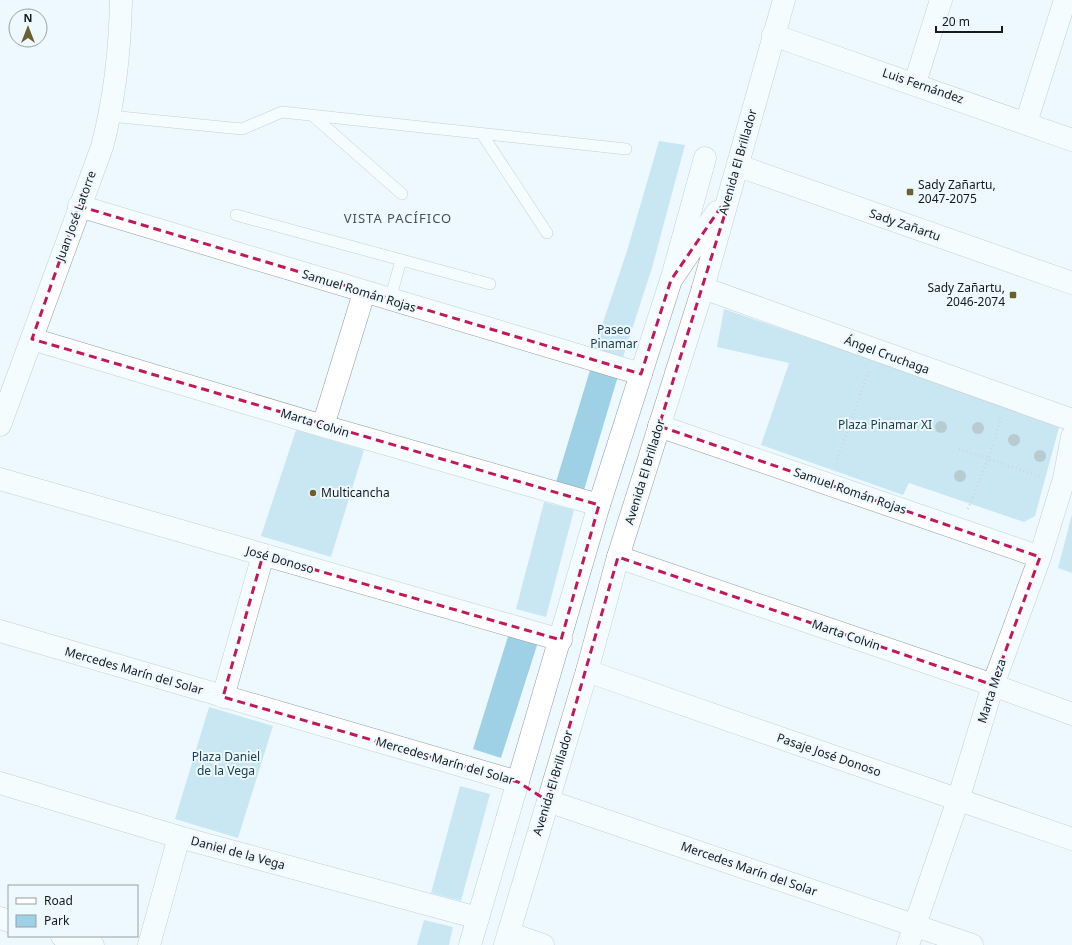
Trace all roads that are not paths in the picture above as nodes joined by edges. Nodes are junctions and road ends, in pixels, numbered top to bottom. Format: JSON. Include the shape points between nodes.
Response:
{"nodes":[{"id":1,"x":121,"y":0,"type":"edge"},
{"id":2,"x":784,"y":0,"type":"edge"},
{"id":3,"x":941,"y":0,"type":"edge"},
{"id":4,"x":1065,"y":0,"type":"edge"},
{"id":5,"x":774,"y":35,"type":"junction"},
{"id":6,"x":915,"y":83,"type":"junction"},
{"id":7,"x":312,"y":115,"type":"junction"},
{"id":8,"x":110,"y":116,"type":"junction"},
{"id":9,"x":1026,"y":123,"type":"junction"},
{"id":10,"x":482,"y":134,"type":"junction"},
{"id":11,"x":1072,"y":140,"type":"edge"},
{"id":12,"x":626,"y":149,"type":"dead end"},
{"id":13,"x":706,"y":158,"type":"dead end"},
{"id":14,"x":739,"y":166,"type":"junction"},
{"id":15,"x":732,"y":191,"type":"junction"},
{"id":16,"x":402,"y":194,"type":"dead end"},
{"id":17,"x":79,"y":206,"type":"junction"},
{"id":18,"x":236,"y":215,"type":"dead end"},
{"id":19,"x":548,"y":233,"type":"dead end"},
{"id":20,"x":401,"y":260,"type":"junction"},
{"id":21,"x":671,"y":280,"type":"junction"},
{"id":22,"x":1072,"y":283,"type":"edge"},
{"id":23,"x":490,"y":284,"type":"dead end"},
{"id":24,"x":703,"y":288,"type":"junction"},
{"id":25,"x":364,"y":292,"type":"junction"},
{"id":26,"x":390,"y":300,"type":"junction"},
{"id":27,"x":32,"y":339,"type":"junction"},
{"id":28,"x":641,"y":374,"type":"junction"},
{"id":29,"x":1072,"y":420,"type":"edge"},
{"id":30,"x":0,"y":426,"type":"edge"},
{"id":31,"x":323,"y":426,"type":"junction"},
{"id":32,"x":659,"y":426,"type":"junction"},
{"id":33,"x":1072,"y":437,"type":"edge"},
{"id":34,"x":0,"y":479,"type":"edge"},
{"id":35,"x":599,"y":505,"type":"junction"},
{"id":36,"x":263,"y":555,"type":"junction"},
{"id":37,"x":618,"y":557,"type":"junction"},
{"id":38,"x":1040,"y":557,"type":"junction"},
{"id":39,"x":0,"y":631,"type":"edge"},
{"id":40,"x":561,"y":640,"type":"junction"},
{"id":41,"x":587,"y":671,"type":"junction"},
{"id":42,"x":994,"y":685,"type":"junction"},
{"id":43,"x":223,"y":697,"type":"junction"},
{"id":44,"x":1072,"y":714,"type":"edge"},
{"id":45,"x":518,"y":782,"type":"junction"},
{"id":46,"x":0,"y":783,"type":"edge"},
{"id":47,"x":958,"y":800,"type":"junction"},
{"id":48,"x":548,"y":801,"type":"junction"},
{"id":49,"x":179,"y":837,"type":"junction"},
{"id":50,"x":1072,"y":839,"type":"edge"},
{"id":51,"x":478,"y":918,"type":"junction"},
{"id":52,"x":912,"y":935,"type":"edge"},
{"id":53,"x":65,"y":937,"type":"edge"},
{"id":54,"x":507,"y":939,"type":"edge"},
{"id":55,"x":93,"y":945,"type":"edge"},
{"id":56,"x":149,"y":945,"type":"edge"},
{"id":57,"x":470,"y":945,"type":"edge"},
{"id":58,"x":543,"y":945,"type":"edge"},
{"id":59,"x":972,"y":945,"type":"edge"}],
"edges":[{"from":1,"to":8,"type":"street","name":"Juan José Latorre","via":[[120,44]]},
{"from":2,"to":5,"type":"street","name":"Avenida El Brillador"},
{"from":3,"to":6,"type":"street"},
{"from":4,"to":9,"type":"street"},
{"from":5,"to":6,"type":"street","name":"Luis Fernández"},
{"from":5,"to":14,"type":"street","name":"Avenida El Brillador"},
{"from":6,"to":9,"type":"street","name":"Luis Fernández"},
{"from":7,"to":8,"type":"lane","via":[[282,112],[242,129]]},
{"from":7,"to":10,"type":"lane"},
{"from":7,"to":16,"type":"lane"},
{"from":8,"to":17,"type":"street","name":"Juan José Latorre","via":[[92,177]]},
{"from":9,"to":11,"type":"street","name":"Luis Fernández"},
{"from":10,"to":12,"type":"lane"},
{"from":10,"to":19,"type":"lane"},
{"from":13,"to":21,"type":"street"},
{"from":14,"to":15,"type":"street","name":"Avenida El Brillador"},
{"from":14,"to":22,"type":"street","name":"Sady Zañartu"},
{"from":15,"to":21,"type":"street"},
{"from":15,"to":24,"type":"street","name":"Avenida El Brillador"},
{"from":17,"to":25,"type":"street","name":"Samuel Román Rojas"},
{"from":17,"to":27,"type":"street","name":"Juan José Latorre"},
{"from":18,"to":20,"type":"lane"},
{"from":20,"to":23,"type":"lane"},
{"from":20,"to":26,"type":"lane"},
{"from":21,"to":28,"type":"street"},
{"from":24,"to":29,"type":"street","name":"Ángel Cruchaga"},
{"from":24,"to":32,"type":"street","name":"Avenida El Brillador"},
{"from":25,"to":26,"type":"street","name":"Samuel Román Rojas"},
{"from":25,"to":31,"type":"street"},
{"from":26,"to":28,"type":"street","name":"Samuel Román Rojas"},
{"from":27,"to":30,"type":"street","name":"Juan José Latorre"},
{"from":27,"to":31,"type":"street","name":"Marta Colvin"},
{"from":28,"to":35,"type":"street"},
{"from":31,"to":35,"type":"street","name":"Marta Colvin"},
{"from":32,"to":37,"type":"street","name":"Avenida El Brillador"},
{"from":32,"to":38,"type":"street","name":"Samuel Román Rojas"},
{"from":33,"to":38,"type":"street","name":"Marta Meza","via":[[1064,479]]},
{"from":34,"to":36,"type":"street","name":"José Donoso"},
{"from":35,"to":40,"type":"street"},
{"from":36,"to":40,"type":"street","name":"José Donoso"},
{"from":36,"to":43,"type":"street"},
{"from":37,"to":41,"type":"street","name":"Avenida El Brillador"},
{"from":37,"to":42,"type":"street","name":"Marta Colvin"},
{"from":38,"to":42,"type":"street","name":"Marta Meza"},
{"from":39,"to":43,"type":"street","name":"Mercedes Marín del Solar"},
{"from":40,"to":45,"type":"street"},
{"from":41,"to":47,"type":"street","name":"Pasaje José Donoso"},
{"from":41,"to":48,"type":"street","name":"Avenida El Brillador"},
{"from":42,"to":44,"type":"street","name":"Marta Colvin"},
{"from":42,"to":47,"type":"street","name":"Marta Meza"},
{"from":43,"to":45,"type":"street","name":"Mercedes Marín del Solar"},
{"from":45,"to":48,"type":"street","name":"Mercedes Marín del Solar"},
{"from":45,"to":51,"type":"street"},
{"from":46,"to":49,"type":"street","name":"Daniel de la Vega"},
{"from":47,"to":50,"type":"street","name":"Pasaje José Donoso"},
{"from":47,"to":52,"type":"street","name":"Marta Meza"},
{"from":48,"to":52,"type":"street","name":"Mercedes Marín del Solar"},
{"from":48,"to":54,"type":"street","name":"Avenida El Brillador"},
{"from":49,"to":51,"type":"street","name":"Daniel de la Vega"},
{"from":49,"to":56,"type":"street"},
{"from":51,"to":57,"type":"street"},
{"from":52,"to":59,"type":"street","name":"Mercedes Marín del Solar"},
{"from":53,"to":55,"type":"street"},
{"from":54,"to":58,"type":"street"}]}
